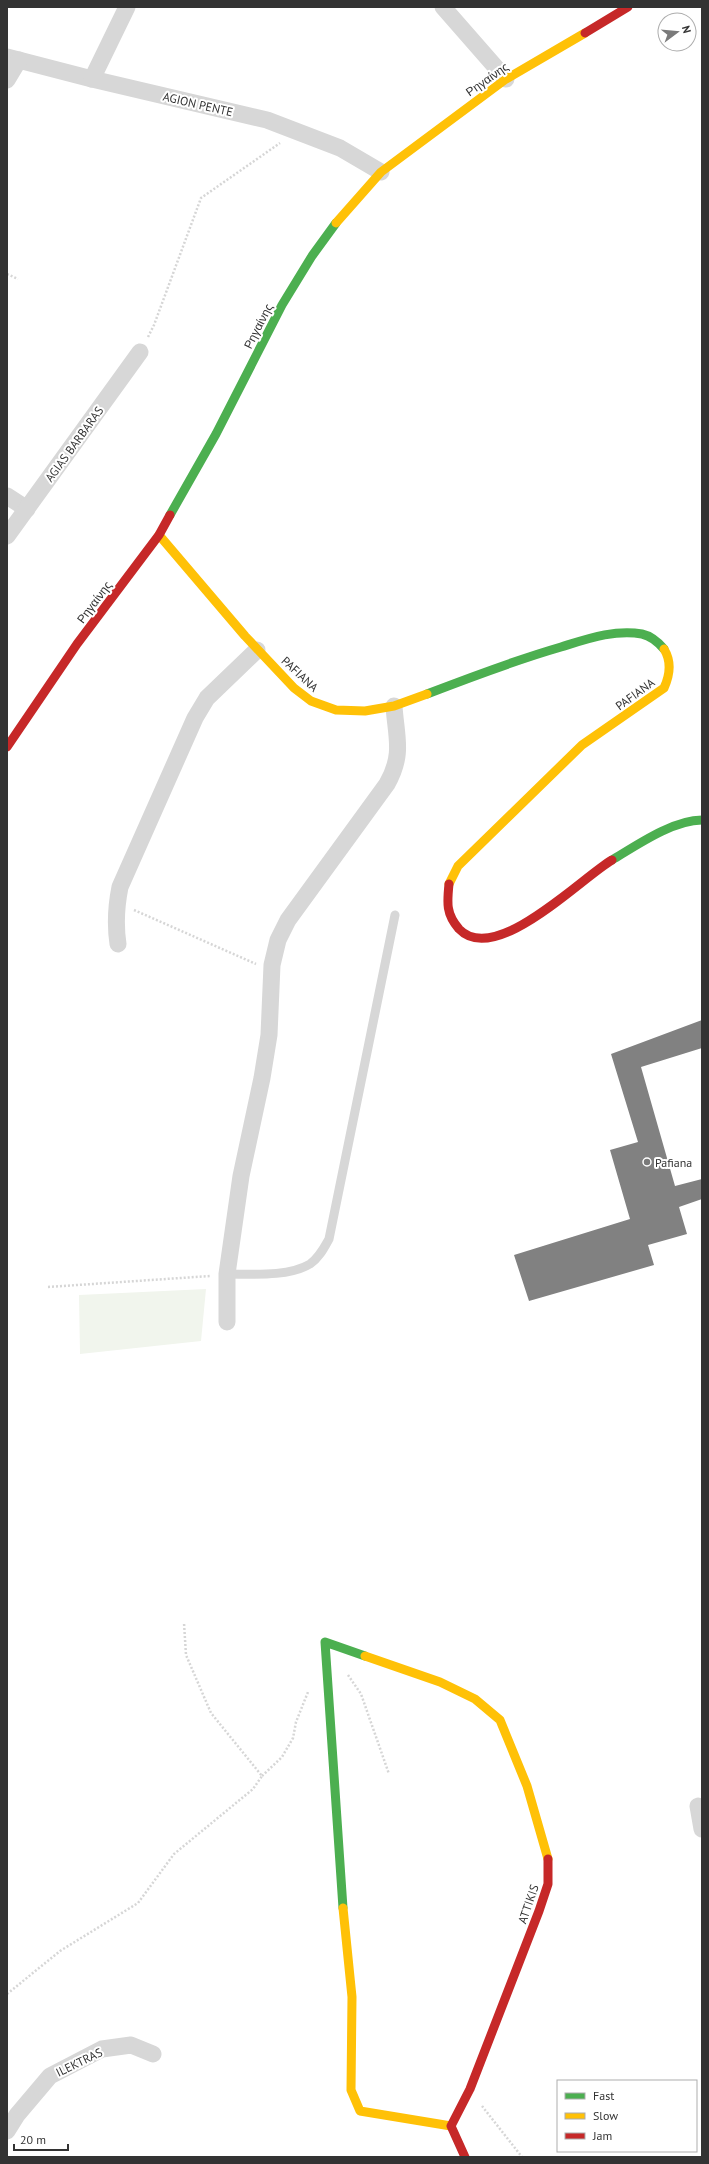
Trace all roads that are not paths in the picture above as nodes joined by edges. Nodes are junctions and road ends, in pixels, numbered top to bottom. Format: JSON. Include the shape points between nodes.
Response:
{"nodes":[{"id":1,"x":127,"y":7,"type":"edge"},
{"id":2,"x":443,"y":7,"type":"edge"},
{"id":3,"x":628,"y":7,"type":"edge"},
{"id":4,"x":13,"y":58,"type":"edge"},
{"id":5,"x":92,"y":79,"type":"junction"},
{"id":6,"x":506,"y":79,"type":"junction"},
{"id":7,"x":7,"y":80,"type":"edge"},
{"id":8,"x":381,"y":172,"type":"junction"},
{"id":9,"x":140,"y":352,"type":"road end"},
{"id":10,"x":7,"y":496,"type":"edge"},
{"id":11,"x":27,"y":509,"type":"junction"},
{"id":12,"x":158,"y":535,"type":"junction"},
{"id":13,"x":7,"y":536,"type":"edge"},
{"id":14,"x":257,"y":650,"type":"junction"},
{"id":15,"x":394,"y":706,"type":"junction"},
{"id":16,"x":7,"y":748,"type":"edge"},
{"id":17,"x":702,"y":820,"type":"edge"},
{"id":18,"x":395,"y":915,"type":"dead end"},
{"id":19,"x":118,"y":944,"type":"dead end"},
{"id":20,"x":227,"y":1274,"type":"junction"},
{"id":21,"x":227,"y":1322,"type":"dead end"},
{"id":22,"x":698,"y":1806,"type":"dead end"},
{"id":23,"x":702,"y":1829,"type":"edge"},
{"id":24,"x":153,"y":2054,"type":"dead end"},
{"id":25,"x":451,"y":2126,"type":"junction"},
{"id":26,"x":7,"y":2131,"type":"edge"},
{"id":27,"x":465,"y":2157,"type":"edge"}],
"edges":[{"from":1,"to":5,"type":"street"},
{"from":2,"to":6,"type":"street"},
{"from":3,"to":6,"type":"street","name":"Ρηγαίνης"},
{"from":4,"to":5,"type":"street","name":"AGION PENTE"},
{"from":4,"to":7,"type":"street"},
{"from":5,"to":8,"type":"street","name":"AGION PENTE","via":[[267,120],[353,154]]},
{"from":6,"to":8,"type":"street","name":"Ρηγαίνης"},
{"from":8,"to":12,"type":"street","name":"Ρηγαίνης","via":[[341,216],[312,256],[282,305],[216,434]]},
{"from":9,"to":11,"type":"street","name":"AGIAS BARBARAS"},
{"from":10,"to":11,"type":"street"},
{"from":11,"to":13,"type":"street","name":"AGIAS BARBARAS"},
{"from":12,"to":14,"type":"street","name":"PAFIANA"},
{"from":12,"to":16,"type":"street","name":"Ρηγαίνης","via":[[78,644]]},
{"from":14,"to":15,"type":"street","name":"PAFIANA","via":[[298,691],[316,704],[333,710],[351,712]]},
{"from":14,"to":19,"type":"street","via":[[207,698],[200,708],[120,887],[115,925]]},
{"from":15,"to":17,"type":"street","name":"PAFIANA","via":[[527,656],[604,635],[643,634],[653,638],[668,656],[670,678],[664,688],[582,745],[458,866],[450,884],[447,908],[454,923],[466,936],[481,939],[502,935],[530,921],[605,864],[643,841],[670,828]]},
{"from":15,"to":20,"type":"street","via":[[398,747],[396,768],[288,920],[278,940],[272,971],[269,1035],[241,1176]]},
{"from":18,"to":20,"type":"lane","via":[[329,1239],[310,1264],[274,1273]]},
{"from":20,"to":21,"type":"street"},
{"from":22,"to":23,"type":"street"},
{"from":24,"to":26,"type":"street","name":"ILEKTRAS","via":[[131,2044],[102,2049],[50,2076]]},
{"from":25,"to":25,"type":"street","name":"ATTIKIS","via":[[470,2089],[539,1911],[548,1884],[548,1859],[527,1786],[500,1720],[490,1710],[475,1699],[440,1682],[325,1642],[341,1882],[352,1997],[351,2090],[360,2111]]},
{"from":25,"to":27,"type":"street"}]}
